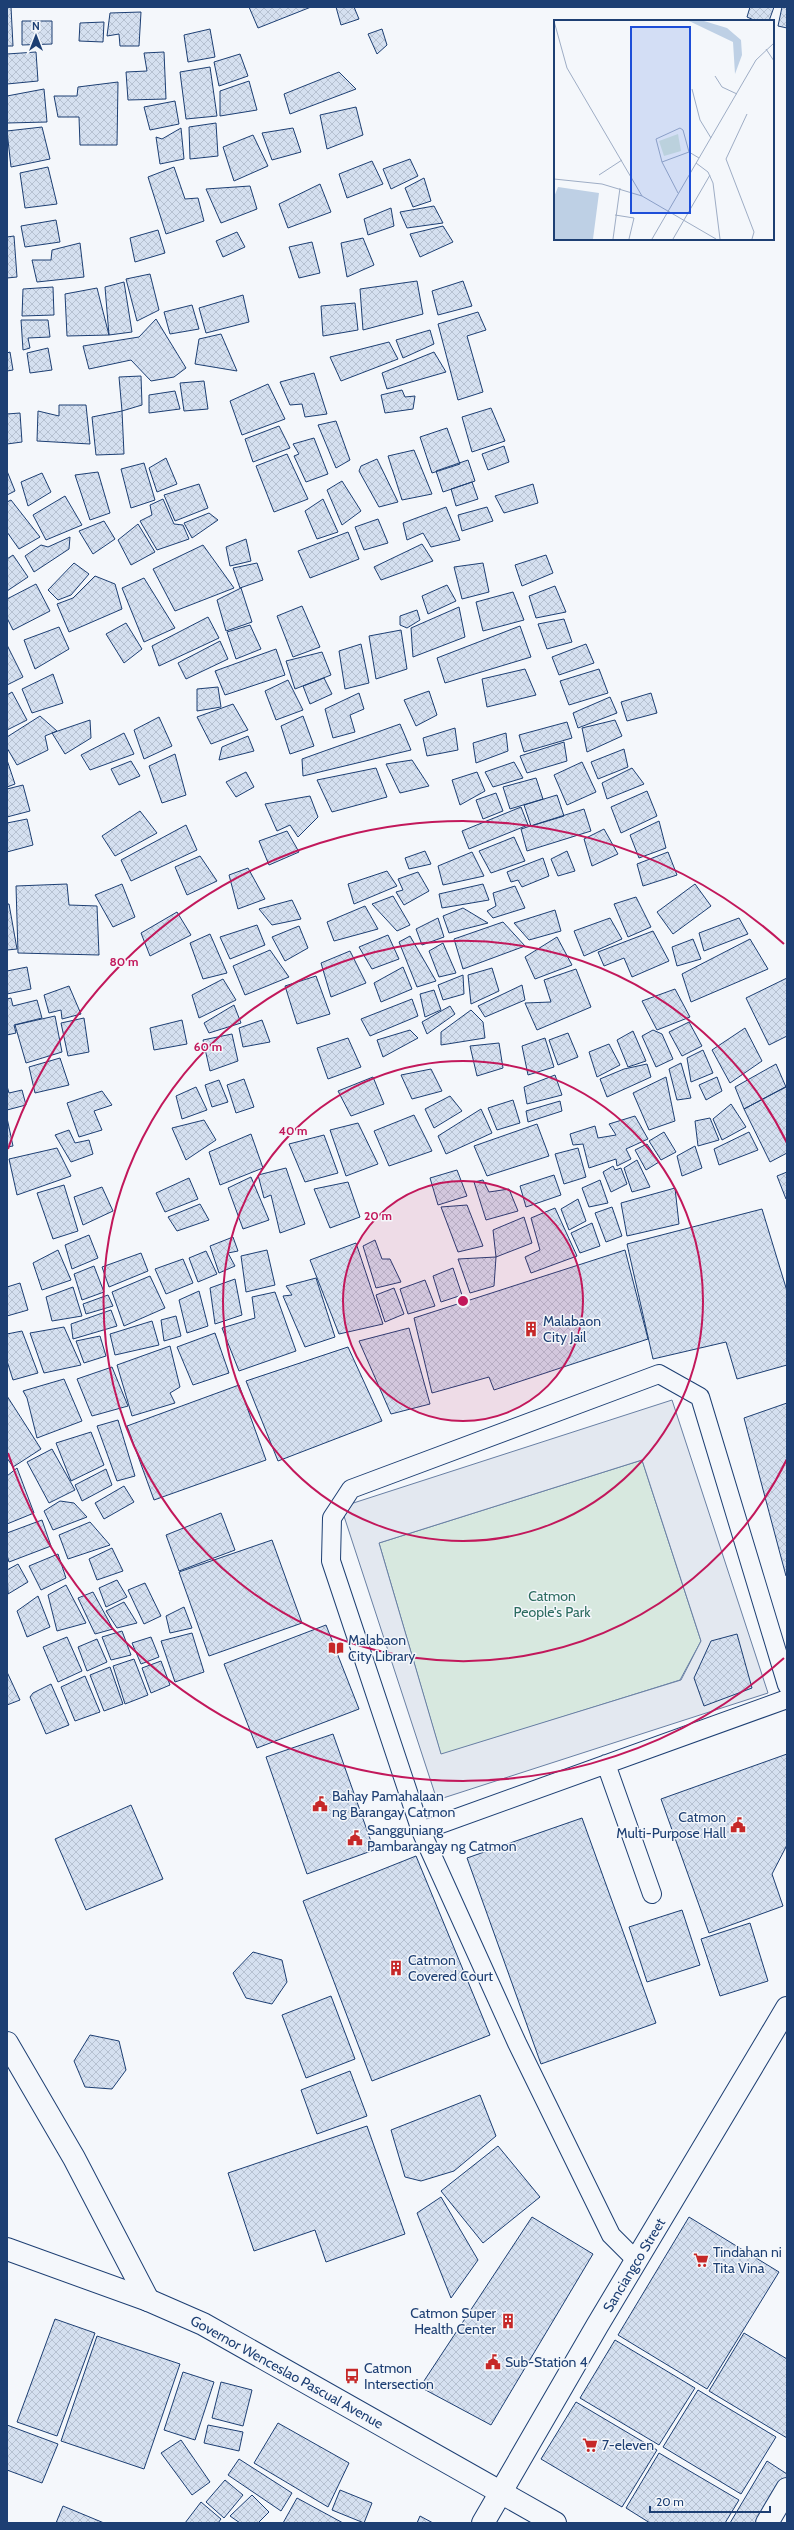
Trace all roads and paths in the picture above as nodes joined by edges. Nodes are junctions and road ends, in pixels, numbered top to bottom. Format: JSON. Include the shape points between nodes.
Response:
{"nodes":[{"id":1,"x":787,"y":1685,"type":"edge"},
{"id":2,"x":787,"y":1699,"type":"edge"},
{"id":3,"x":606,"y":1764,"type":"junction"},
{"id":4,"x":422,"y":1831,"type":"junction"},
{"id":5,"x":652,"y":1894,"type":"dead end"},
{"id":6,"x":787,"y":2008,"type":"edge"},
{"id":7,"x":7,"y":2043,"type":"edge"},
{"id":8,"x":7,"y":2249,"type":"edge"},
{"id":9,"x":637,"y":2261,"type":"junction"},
{"id":10,"x":148,"y":2300,"type":"junction"},
{"id":11,"x":787,"y":2489,"type":"edge"},
{"id":12,"x":501,"y":2491,"type":"junction"},
{"id":13,"x":483,"y":2523,"type":"edge"},
{"id":14,"x":555,"y":2523,"type":"edge"},
{"id":15,"x":767,"y":2523,"type":"edge"}],
"edges":[{"from":1,"to":4,"type":"lane","via":[[700,1397],[658,1374],[351,1489],[332,1518],[331,1561]]},
{"from":2,"to":3,"type":"lane"},
{"from":3,"to":4,"type":"lane"},
{"from":3,"to":5,"type":"lane"},
{"from":4,"to":9,"type":"lane","via":[[517,2043],[611,2235]]},
{"from":6,"to":9,"type":"main road","name":"Sanciangco Street"},
{"from":7,"to":10,"type":"main road","via":[[74,2158]]},
{"from":8,"to":10,"type":"main road","name":"Governor Wenceslao Pascual Avenue"},
{"from":9,"to":12,"type":"main road","name":"Sanciangco Street"},
{"from":10,"to":12,"type":"main road","name":"Governor Wenceslao Pascual Avenue","via":[[215,2331]]},
{"from":11,"to":15,"type":"main road"},
{"from":12,"to":13,"type":"main road","name":"Sanciangco Street"},
{"from":12,"to":14,"type":"main road","name":"Governor Wenceslao Pascual Avenue"}]}
